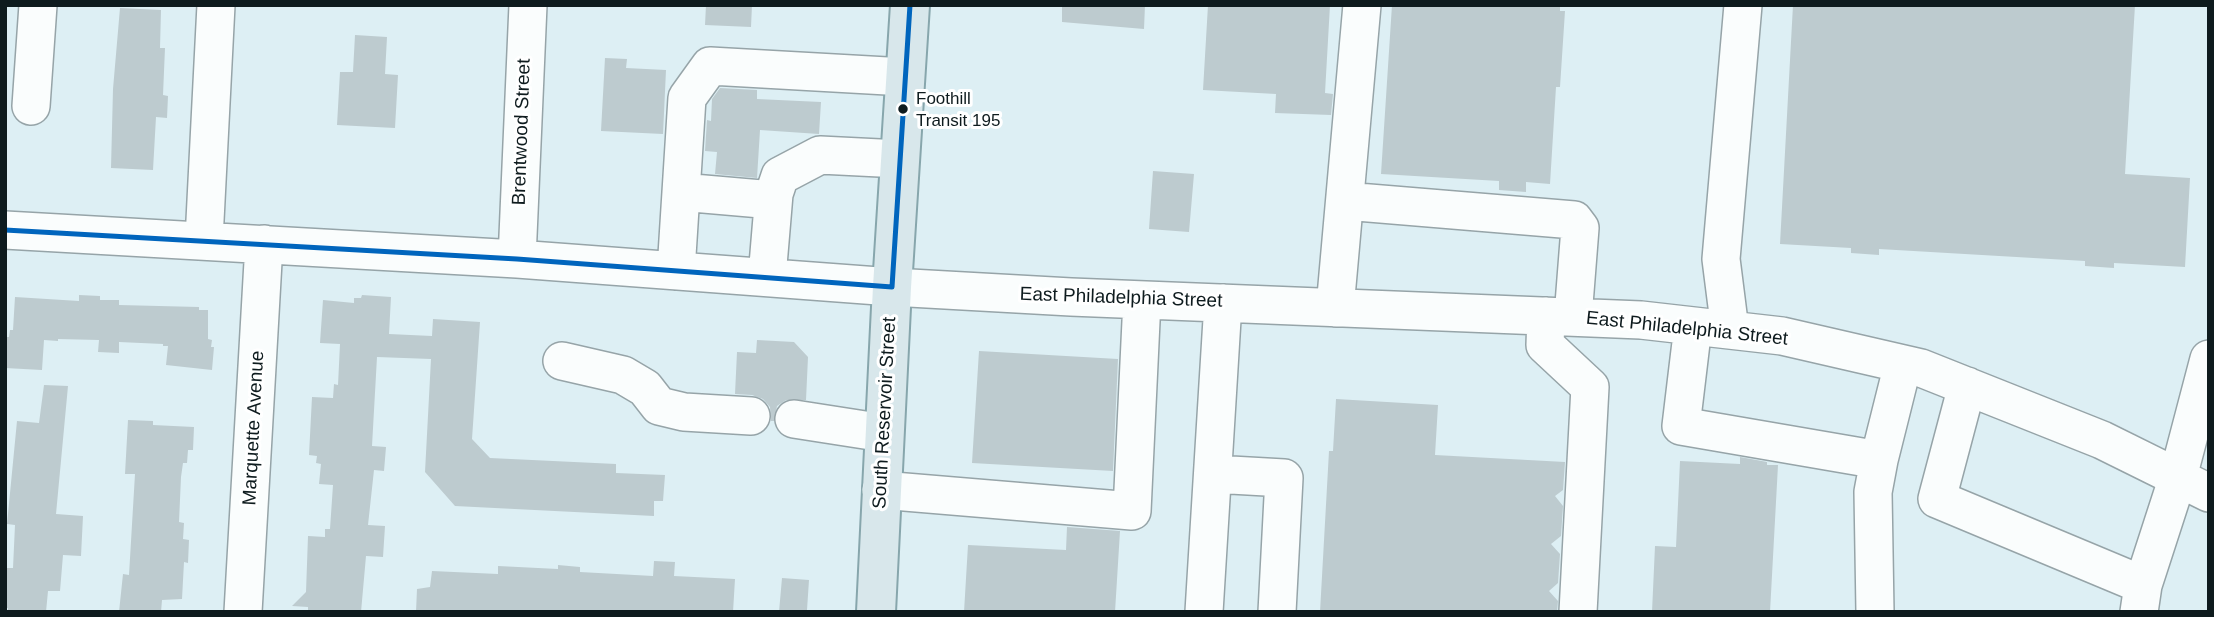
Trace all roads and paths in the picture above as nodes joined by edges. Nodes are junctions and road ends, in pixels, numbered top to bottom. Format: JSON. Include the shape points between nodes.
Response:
{"nodes":[{"id":1,"x":38,"y":5,"type":"edge"},
{"id":2,"x":216,"y":5,"type":"edge"},
{"id":3,"x":528,"y":5,"type":"edge"},
{"id":4,"x":910,"y":5,"type":"edge"},
{"id":5,"x":1362,"y":5,"type":"edge"},
{"id":6,"x":1743,"y":5,"type":"edge"},
{"id":7,"x":905,"y":77,"type":"junction"},
{"id":8,"x":31,"y":106,"type":"dead end"},
{"id":9,"x":900,"y":159,"type":"junction"},
{"id":10,"x":681,"y":192,"type":"junction"},
{"id":11,"x":773,"y":200,"type":"junction"},
{"id":12,"x":1345,"y":201,"type":"junction"},
{"id":13,"x":5,"y":230,"type":"edge"},
{"id":14,"x":204,"y":240,"type":"junction"},
{"id":15,"x":264,"y":244,"type":"junction"},
{"id":16,"x":517,"y":259,"type":"junction"},
{"id":17,"x":676,"y":271,"type":"junction"},
{"id":18,"x":767,"y":277,"type":"junction"},
{"id":19,"x":892,"y":287,"type":"junction"},
{"id":20,"x":1142,"y":300,"type":"junction"},
{"id":21,"x":1223,"y":303,"type":"junction"},
{"id":22,"x":1335,"y":307,"type":"junction"},
{"id":23,"x":1560,"y":317,"type":"junction"},
{"id":24,"x":1693,"y":326,"type":"junction"},
{"id":25,"x":1730,"y":330,"type":"junction"},
{"id":26,"x":2209,"y":359,"type":"edge"},
{"id":27,"x":562,"y":361,"type":"dead end"},
{"id":28,"x":1903,"y":364,"type":"junction"},
{"id":29,"x":1967,"y":386,"type":"junction"},
{"id":30,"x":751,"y":416,"type":"dead end"},
{"id":31,"x":794,"y":419,"type":"dead end"},
{"id":32,"x":884,"y":433,"type":"junction"},
{"id":33,"x":1879,"y":460,"type":"junction"},
{"id":34,"x":1213,"y":474,"type":"junction"},
{"id":35,"x":2193,"y":485,"type":"edge"},
{"id":36,"x":881,"y":490,"type":"junction"},
{"id":37,"x":2141,"y":598,"type":"edge"},
{"id":38,"x":243,"y":612,"type":"edge"},
{"id":39,"x":876,"y":612,"type":"edge"},
{"id":40,"x":1204,"y":612,"type":"edge"},
{"id":41,"x":1277,"y":612,"type":"edge"},
{"id":42,"x":1578,"y":612,"type":"edge"},
{"id":43,"x":1875,"y":612,"type":"edge"}],
"edges":[{"from":1,"to":8,"type":"street"},
{"from":2,"to":14,"type":"street"},
{"from":3,"to":16,"type":"street","name":"Brentwood Street"},
{"from":4,"to":7,"type":"main road","name":"South Reservoir Street"},
{"from":5,"to":12,"type":"street"},
{"from":6,"to":25,"type":"street","via":[[1721,259]]},
{"from":7,"to":9,"type":"main road","name":"South Reservoir Street"},
{"from":7,"to":10,"type":"street","via":[[710,66],[687,98]]},
{"from":9,"to":11,"type":"street","via":[[820,155],[780,176]]},
{"from":9,"to":19,"type":"main road","name":"South Reservoir Street"},
{"from":10,"to":11,"type":"street"},
{"from":10,"to":17,"type":"street"},
{"from":11,"to":18,"type":"street"},
{"from":12,"to":22,"type":"street"},
{"from":12,"to":23,"type":"street","via":[[1574,220],[1580,228]]},
{"from":13,"to":14,"type":"street","name":"East Philadelphia Street"},
{"from":14,"to":15,"type":"street","name":"East Philadelphia Street"},
{"from":15,"to":16,"type":"street","name":"East Philadelphia Street"},
{"from":15,"to":38,"type":"street","name":"Marquette Avenue"},
{"from":16,"to":17,"type":"street","name":"East Philadelphia Street"},
{"from":17,"to":18,"type":"street","name":"East Philadelphia Street"},
{"from":18,"to":19,"type":"street","name":"East Philadelphia Street"},
{"from":19,"to":20,"type":"street","name":"East Philadelphia Street"},
{"from":19,"to":32,"type":"main road","name":"South Reservoir Street"},
{"from":20,"to":21,"type":"street","name":"East Philadelphia Street"},
{"from":20,"to":36,"type":"street","via":[[1132,511]]},
{"from":21,"to":22,"type":"street","name":"East Philadelphia Street"},
{"from":21,"to":34,"type":"street"},
{"from":22,"to":23,"type":"street","name":"East Philadelphia Street"},
{"from":23,"to":24,"type":"street","name":"East Philadelphia Street"},
{"from":23,"to":42,"type":"street","via":[[1545,345],[1590,387]]},
{"from":24,"to":25,"type":"street","name":"East Philadelphia Street"},
{"from":24,"to":33,"type":"street","via":[[1681,426]]},
{"from":25,"to":28,"type":"street","name":"East Philadelphia Street","via":[[1782,336]]},
{"from":26,"to":35,"type":"street"},
{"from":27,"to":30,"type":"street","via":[[623,375],[645,388],[659,406]]},
{"from":28,"to":29,"type":"street","name":"East Philadelphia Street"},
{"from":28,"to":33,"type":"street"},
{"from":29,"to":35,"type":"street","name":"East Philadelphia Street","via":[[2102,440]]},
{"from":29,"to":37,"type":"street","via":[[1937,499]]},
{"from":31,"to":32,"type":"street"},
{"from":32,"to":36,"type":"main road","name":"South Reservoir Street"},
{"from":33,"to":43,"type":"street","via":[[1873,492]]},
{"from":34,"to":40,"type":"street"},
{"from":34,"to":41,"type":"street","via":[[1284,478]]},
{"from":35,"to":37,"type":"street"},
{"from":36,"to":39,"type":"main road","name":"South Reservoir Street"}]}
